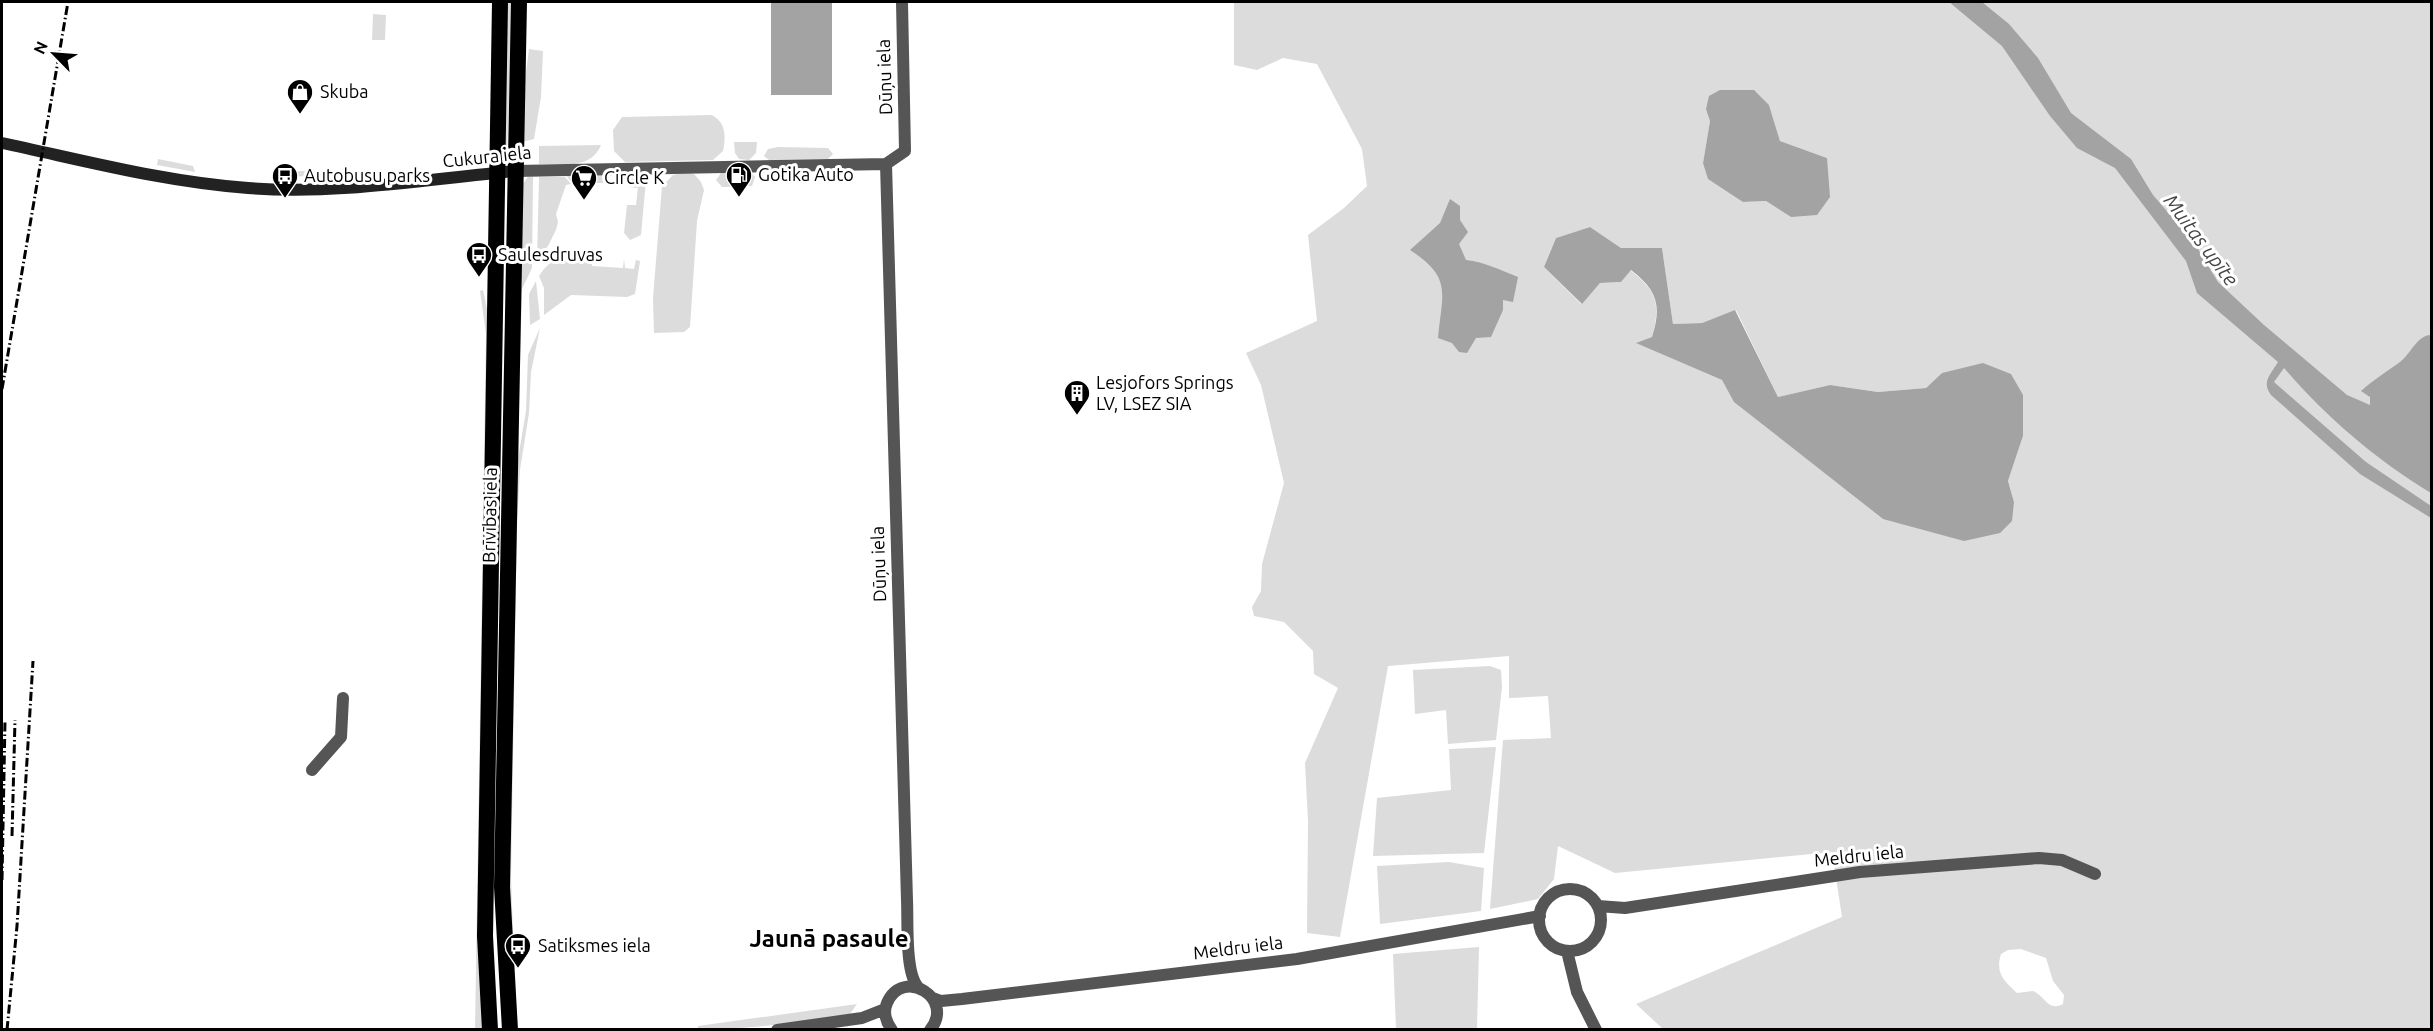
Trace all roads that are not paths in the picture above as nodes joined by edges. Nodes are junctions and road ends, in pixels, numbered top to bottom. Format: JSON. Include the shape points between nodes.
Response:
{"nodes":[{"id":1,"x":500,"y":2,"type":"edge"},
{"id":2,"x":519,"y":2,"type":"edge"},
{"id":3,"x":902,"y":2,"type":"edge"},
{"id":4,"x":2,"y":143,"type":"edge"},
{"id":5,"x":886,"y":164,"type":"junction"},
{"id":6,"x":516,"y":171,"type":"junction"},
{"id":7,"x":496,"y":173,"type":"junction"},
{"id":8,"x":343,"y":698,"type":"dead end"},
{"id":9,"x":312,"y":770,"type":"dead end"},
{"id":10,"x":2096,"y":874,"type":"dead end"},
{"id":11,"x":1598,"y":906,"type":"junction"},
{"id":12,"x":1625,"y":908,"type":"junction"},
{"id":13,"x":1601,"y":919,"type":"junction"},
{"id":14,"x":1540,"y":922,"type":"junction"},
{"id":15,"x":1573,"y":950,"type":"junction"},
{"id":16,"x":910,"y":963,"type":"junction"},
{"id":17,"x":918,"y":987,"type":"junction"},
{"id":18,"x":901,"y":988,"type":"junction"},
{"id":19,"x":933,"y":998,"type":"junction"},
{"id":20,"x":962,"y":999,"type":"junction"},
{"id":21,"x":885,"y":1009,"type":"junction"},
{"id":22,"x":937,"y":1014,"type":"junction"},
{"id":23,"x":862,"y":1018,"type":"junction"},
{"id":24,"x":890,"y":1027,"type":"edge"},
{"id":25,"x":490,"y":1029,"type":"edge"},
{"id":26,"x":510,"y":1029,"type":"edge"},
{"id":27,"x":777,"y":1029,"type":"edge"},
{"id":28,"x":930,"y":1029,"type":"edge"},
{"id":29,"x":1596,"y":1029,"type":"edge"}],
"edges":[{"from":1,"to":7,"type":"highway","name":"Brīvības iela"},
{"from":2,"to":6,"type":"highway","name":"Brīvības iela"},
{"from":3,"to":5,"type":"street","name":"Dūņu iela","via":[[905,152]]},
{"from":4,"to":7,"type":"main road","name":"Cukura iela","via":[[159,176],[249,188],[381,184]]},
{"from":5,"to":6,"type":"street","name":"Cukura iela"},
{"from":5,"to":16,"type":"street","name":"Dūņu iela"},
{"from":6,"to":7,"type":"main road","name":"Cukura iela"},
{"from":6,"to":26,"type":"highway","name":"Brīvības iela","via":[[502,887]]},
{"from":7,"to":25,"type":"highway","name":"Brīvības iela","via":[[485,936]]},
{"from":8,"to":9,"type":"street","via":[[341,737]]},
{"from":10,"to":12,"type":"street","name":"Meldru iela","via":[[2062,860],[2039,858],[1860,872]]},
{"from":11,"to":12,"type":"street"},
{"from":11,"to":13,"type":"street"},
{"from":11,"to":14,"type":"street","via":[[1581,891],[1562,890],[1546,901]]},
{"from":12,"to":13,"type":"street"},
{"from":13,"to":15,"type":"street","via":[[1596,938]]},
{"from":14,"to":15,"type":"street","via":[[1552,945]]},
{"from":14,"to":20,"type":"street","name":"Meldru iela","via":[[1518,922],[1297,959]]},
{"from":15,"to":29,"type":"street","via":[[1576,992]]},
{"from":16,"to":17,"type":"street","name":"Dūņu iela"},
{"from":16,"to":18,"type":"street","name":"Dūņu iela"},
{"from":17,"to":18,"type":"street"},
{"from":17,"to":19,"type":"street"},
{"from":18,"to":21,"type":"street"},
{"from":19,"to":20,"type":"street","name":"Meldru iela"},
{"from":19,"to":22,"type":"street"},
{"from":20,"to":22,"type":"street","name":"Meldru iela"},
{"from":21,"to":23,"type":"street"},
{"from":21,"to":24,"type":"street"},
{"from":22,"to":28,"type":"street"},
{"from":23,"to":24,"type":"street"},
{"from":23,"to":27,"type":"street"}]}
